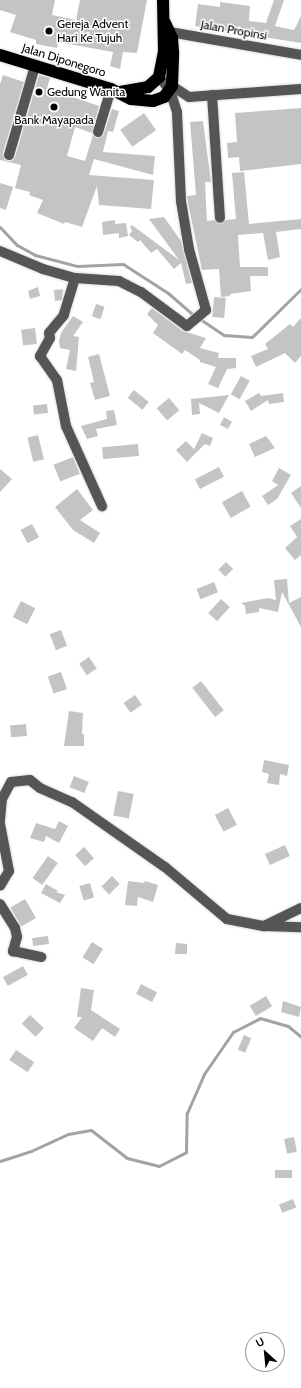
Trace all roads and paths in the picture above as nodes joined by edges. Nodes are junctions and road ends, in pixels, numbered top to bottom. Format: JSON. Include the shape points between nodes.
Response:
{"nodes":[{"id":1,"x":163,"y":0,"type":"edge"},
{"id":2,"x":165,"y":28,"type":"junction"},
{"id":3,"x":0,"y":55,"type":"edge"},
{"id":4,"x":301,"y":55,"type":"edge"},
{"id":5,"x":35,"y":66,"type":"junction"},
{"id":6,"x":156,"y":81,"type":"junction"},
{"id":7,"x":171,"y":88,"type":"junction"},
{"id":8,"x":301,"y":89,"type":"edge"},
{"id":9,"x":116,"y":90,"type":"junction"},
{"id":10,"x":212,"y":95,"type":"junction"},
{"id":11,"x":98,"y":132,"type":"dead end"},
{"id":12,"x":8,"y":155,"type":"dead end"},
{"id":13,"x":220,"y":218,"type":"dead end"},
{"id":14,"x":0,"y":251,"type":"edge"},
{"id":15,"x":75,"y":278,"type":"junction"},
{"id":16,"x":102,"y":506,"type":"dead end"},
{"id":17,"x":0,"y":820,"type":"edge"},
{"id":18,"x":0,"y":824,"type":"edge"},
{"id":19,"x":0,"y":886,"type":"edge"},
{"id":20,"x":0,"y":904,"type":"edge"},
{"id":21,"x":301,"y":908,"type":"edge"},
{"id":22,"x":264,"y":926,"type":"junction"},
{"id":23,"x":301,"y":927,"type":"edge"},
{"id":24,"x":41,"y":957,"type":"dead end"}],
"edges":[{"from":1,"to":2,"type":"highway"},
{"from":2,"to":4,"type":"street","name":"Jalan Propinsi"},
{"from":2,"to":6,"type":"highway","via":[[163,64]]},
{"from":2,"to":7,"type":"highway","via":[[174,66]]},
{"from":3,"to":5,"type":"highway","name":"Jalan Diponegoro"},
{"from":5,"to":9,"type":"highway","name":"Jalan Diponegoro"},
{"from":5,"to":12,"type":"street"},
{"from":6,"to":7,"type":"street"},
{"from":6,"to":9,"type":"highway"},
{"from":7,"to":9,"type":"highway","name":"Jalan Diponegoro","via":[[164,97],[153,101],[136,100]]},
{"from":7,"to":10,"type":"street","via":[[189,97]]},
{"from":7,"to":15,"type":"street","via":[[177,112],[183,215],[189,249],[206,310],[189,326],[141,292],[119,281]]},
{"from":8,"to":10,"type":"street"},
{"from":9,"to":11,"type":"street"},
{"from":10,"to":13,"type":"street"},
{"from":14,"to":15,"type":"street","via":[[43,269]]},
{"from":15,"to":16,"type":"street","via":[[64,315],[49,333],[50,338],[40,356],[57,380],[66,426]]},
{"from":17,"to":22,"type":"street","via":[[2,799],[11,782],[30,780],[40,788],[72,802],[165,867],[227,920]]},
{"from":18,"to":19,"type":"street","via":[[9,872]]},
{"from":20,"to":24,"type":"street","via":[[15,928],[13,951]]},
{"from":21,"to":22,"type":"street"},
{"from":22,"to":23,"type":"street"}]}
